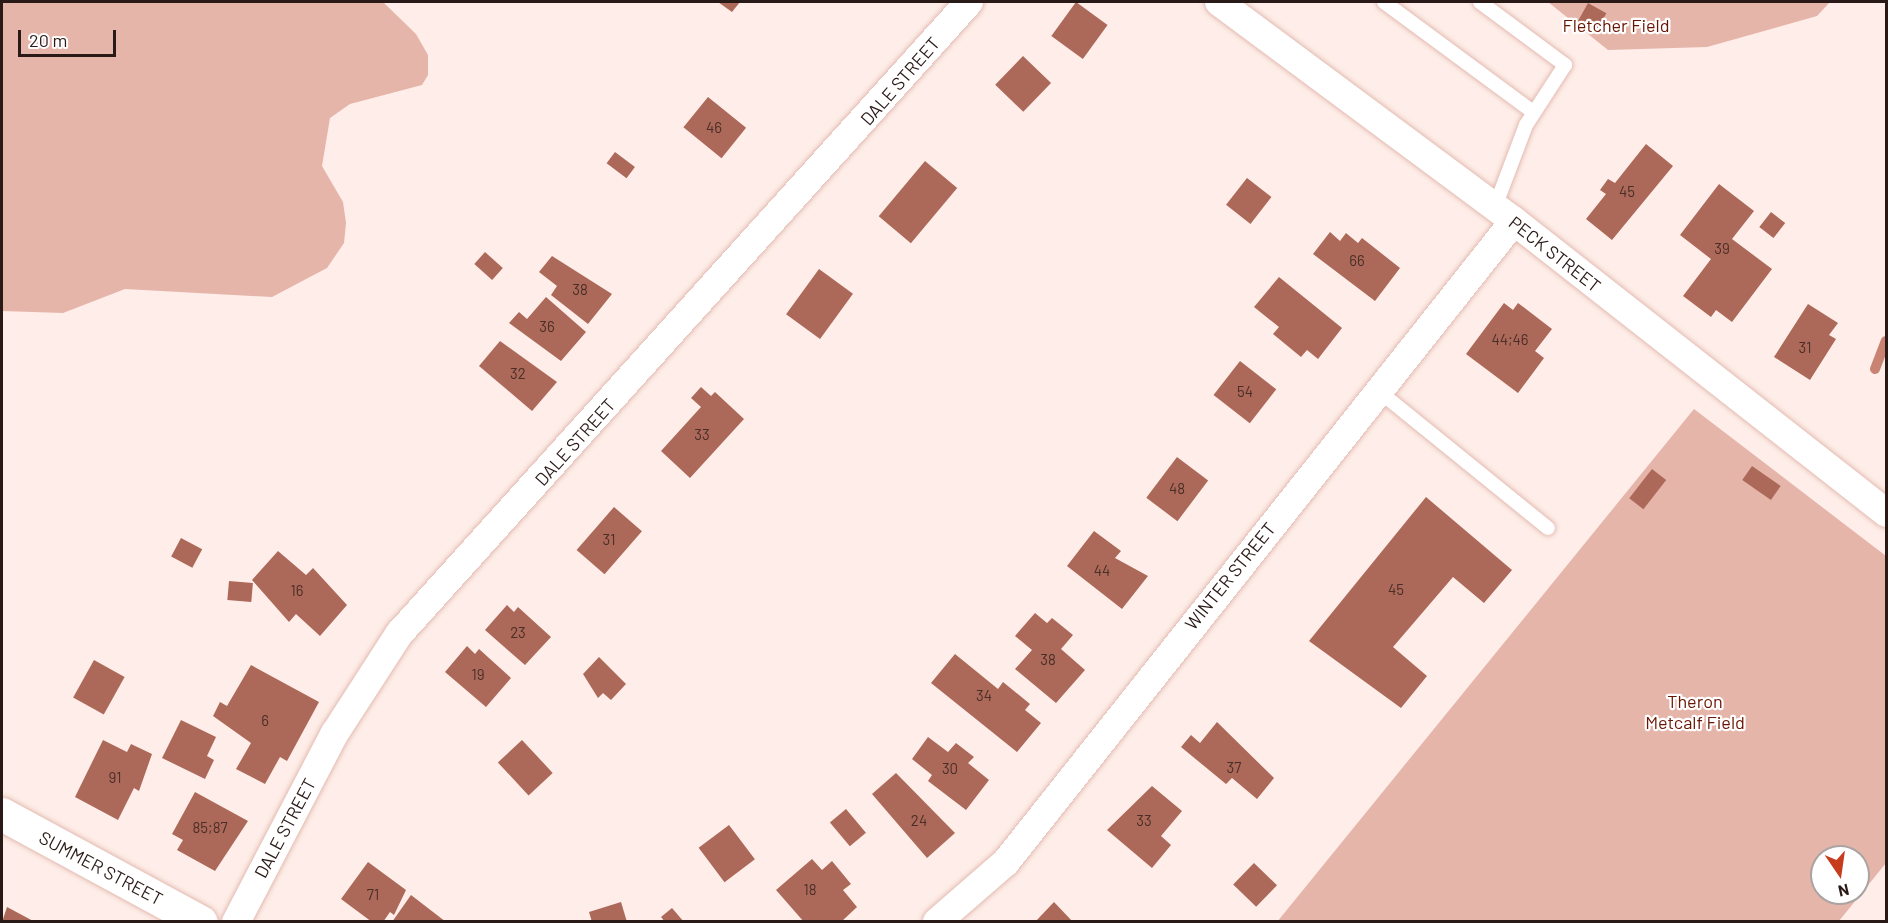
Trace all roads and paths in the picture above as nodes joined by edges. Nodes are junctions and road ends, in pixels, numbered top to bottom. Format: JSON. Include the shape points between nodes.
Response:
{"nodes":[{"id":1,"x":969,"y":2,"type":"edge"},
{"id":2,"x":1219,"y":2,"type":"edge"},
{"id":3,"x":1384,"y":2,"type":"edge"},
{"id":4,"x":1480,"y":2,"type":"edge"},
{"id":5,"x":1533,"y":112,"type":"junction"},
{"id":6,"x":1504,"y":214,"type":"junction"},
{"id":7,"x":1380,"y":392,"type":"junction"},
{"id":8,"x":1887,"y":513,"type":"edge"},
{"id":9,"x":1548,"y":528,"type":"dead end"},
{"id":10,"x":2,"y":814,"type":"edge"},
{"id":11,"x":201,"y":921,"type":"edge"},
{"id":12,"x":236,"y":921,"type":"edge"},
{"id":13,"x":937,"y":921,"type":"edge"}],
"edges":[{"from":1,"to":12,"type":"street","name":"DALE STREET","via":[[399,634],[335,733]]},
{"from":2,"to":6,"type":"street","name":"PECK STREET"},
{"from":3,"to":5,"type":"lane"},
{"from":4,"to":5,"type":"lane","via":[[1564,65]]},
{"from":5,"to":6,"type":"lane"},
{"from":6,"to":7,"type":"street","name":"WINTER STREET"},
{"from":6,"to":8,"type":"street","name":"PECK STREET"},
{"from":7,"to":9,"type":"lane"},
{"from":7,"to":13,"type":"street","name":"WINTER STREET","via":[[1006,862]]},
{"from":10,"to":11,"type":"main road","name":"SUMMER STREET"}]}
